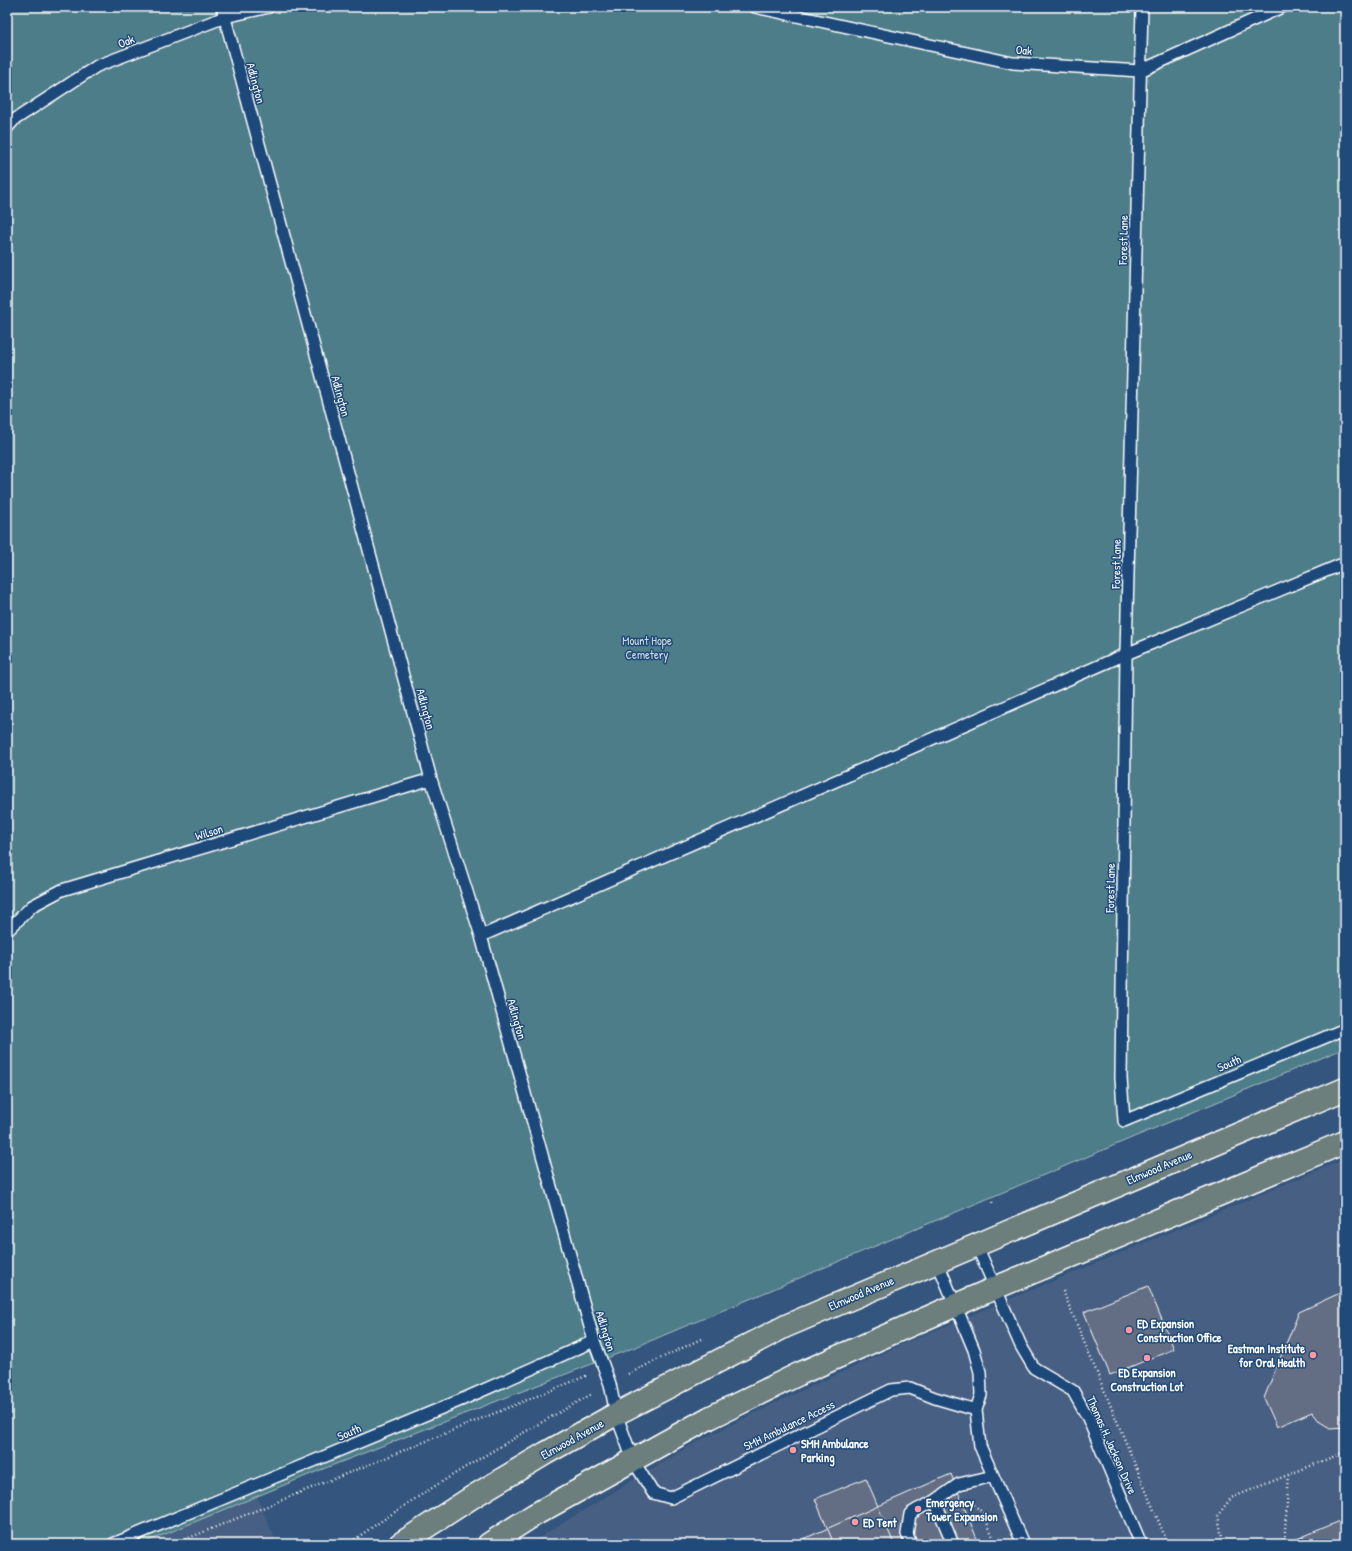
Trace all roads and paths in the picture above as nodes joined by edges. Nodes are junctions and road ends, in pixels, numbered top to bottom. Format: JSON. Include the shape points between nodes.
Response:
{"nodes":[{"id":1,"x":268,"y":7,"type":"edge"},
{"id":2,"x":755,"y":7,"type":"edge"},
{"id":3,"x":1142,"y":7,"type":"edge"},
{"id":4,"x":1282,"y":7,"type":"edge"},
{"id":5,"x":223,"y":12,"type":"edge"},
{"id":6,"x":1140,"y":71,"type":"junction"},
{"id":7,"x":7,"y":128,"type":"edge"},
{"id":8,"x":1345,"y":563,"type":"edge"},
{"id":9,"x":1126,"y":654,"type":"junction"},
{"id":10,"x":431,"y":779,"type":"junction"},
{"id":11,"x":7,"y":931,"type":"edge"},
{"id":12,"x":481,"y":936,"type":"junction"},
{"id":13,"x":1345,"y":1029,"type":"edge"},
{"id":14,"x":1345,"y":1089,"type":"edge"},
{"id":15,"x":1124,"y":1121,"type":"joint"},
{"id":16,"x":1345,"y":1142,"type":"edge"},
{"id":17,"x":992,"y":1202,"type":"dead end"},
{"id":18,"x":993,"y":1205,"type":"dead end"},
{"id":19,"x":976,"y":1244,"type":"junction"},
{"id":20,"x":937,"y":1261,"type":"junction"},
{"id":21,"x":995,"y":1288,"type":"junction"},
{"id":22,"x":1063,"y":1291,"type":"dead end"},
{"id":23,"x":955,"y":1305,"type":"junction"},
{"id":24,"x":594,"y":1341,"type":"junction"},
{"id":25,"x":604,"y":1369,"type":"junction"},
{"id":26,"x":976,"y":1410,"type":"junction"},
{"id":27,"x":616,"y":1414,"type":"junction"},
{"id":28,"x":1345,"y":1452,"type":"edge"},
{"id":29,"x":633,"y":1460,"type":"junction"},
{"id":30,"x":1289,"y":1475,"type":"junction"},
{"id":31,"x":993,"y":1476,"type":"junction"},
{"id":32,"x":970,"y":1499,"type":"dead end"},
{"id":33,"x":935,"y":1501,"type":"junction"},
{"id":34,"x":113,"y":1544,"type":"edge"},
{"id":35,"x":174,"y":1544,"type":"edge"},
{"id":36,"x":400,"y":1544,"type":"edge"},
{"id":37,"x":489,"y":1544,"type":"edge"},
{"id":38,"x":911,"y":1544,"type":"edge"},
{"id":39,"x":953,"y":1544,"type":"edge"},
{"id":40,"x":996,"y":1544,"type":"edge"},
{"id":41,"x":1023,"y":1544,"type":"edge"},
{"id":42,"x":1141,"y":1544,"type":"edge"},
{"id":43,"x":1168,"y":1544,"type":"edge"},
{"id":44,"x":1223,"y":1544,"type":"edge"},
{"id":45,"x":1284,"y":1544,"type":"edge"}],
"edges":[{"from":1,"to":5,"type":"lane","name":"Oak"},
{"from":2,"to":6,"type":"lane","name":"Oak","via":[[1013,63]]},
{"from":3,"to":6,"type":"lane","name":"Forest Lane"},
{"from":4,"to":6,"type":"lane","name":"Oak"},
{"from":5,"to":7,"type":"lane","name":"Oak","via":[[97,66],[14,120]]},
{"from":5,"to":10,"type":"lane","name":"Adlington"},
{"from":6,"to":9,"type":"lane","name":"Forest Lane"},
{"from":8,"to":9,"type":"lane"},
{"from":9,"to":12,"type":"lane"},
{"from":9,"to":15,"type":"lane","name":"Forest Lane","via":[[1120,1078]]},
{"from":10,"to":11,"type":"lane","name":"Wilson","via":[[62,890],[32,906]]},
{"from":10,"to":12,"type":"lane","name":"Adlington"},
{"from":12,"to":24,"type":"lane","name":"Adlington"},
{"from":13,"to":15,"type":"lane","name":"South"},
{"from":14,"to":19,"type":"main road","name":"Elmwood Avenue"},
{"from":16,"to":21,"type":"main road"},
{"from":17,"to":18,"type":"path"},
{"from":19,"to":20,"type":"main road","name":"Elmwood Avenue"},
{"from":19,"to":21,"type":"lane","name":"Thomas H. Jackson Drive"},
{"from":20,"to":23,"type":"lane"},
{"from":20,"to":27,"type":"main road","name":"Elmwood Avenue","via":[[786,1326]]},
{"from":21,"to":23,"type":"main road"},
{"from":21,"to":42,"type":"lane","name":"Thomas H. Jackson Drive","via":[[1021,1346],[1034,1368],[1073,1391],[1088,1418]]},
{"from":22,"to":43,"type":"path"},
{"from":23,"to":26,"type":"lane","via":[[974,1350],[980,1372],[981,1395]]},
{"from":23,"to":29,"type":"main road","via":[[801,1373],[708,1418]]},
{"from":24,"to":25,"type":"lane","name":"Adlington"},
{"from":24,"to":34,"type":"lane","name":"South","via":[[461,1400]]},
{"from":25,"to":27,"type":"lane","name":"Adlington"},
{"from":25,"to":35,"type":"path"},
{"from":26,"to":29,"type":"lane","name":"SMH Ambulance Access","via":[[910,1388],[891,1390],[671,1498],[653,1493]]},
{"from":26,"to":31,"type":"lane","via":[[980,1446]]},
{"from":27,"to":29,"type":"lane","name":"Adlington"},
{"from":27,"to":36,"type":"main road","name":"Elmwood Avenue","via":[[474,1496]]},
{"from":28,"to":30,"type":"path"},
{"from":29,"to":37,"type":"main road"},
{"from":30,"to":44,"type":"path","via":[[1231,1498],[1218,1515]]},
{"from":30,"to":45,"type":"path"},
{"from":31,"to":33,"type":"lane","via":[[959,1484]]},
{"from":31,"to":41,"type":"lane"},
{"from":32,"to":40,"type":"path","via":[[971,1504],[983,1513]]},
{"from":33,"to":38,"type":"lane","via":[[910,1514],[907,1534]]},
{"from":33,"to":39,"type":"lane"}]}
